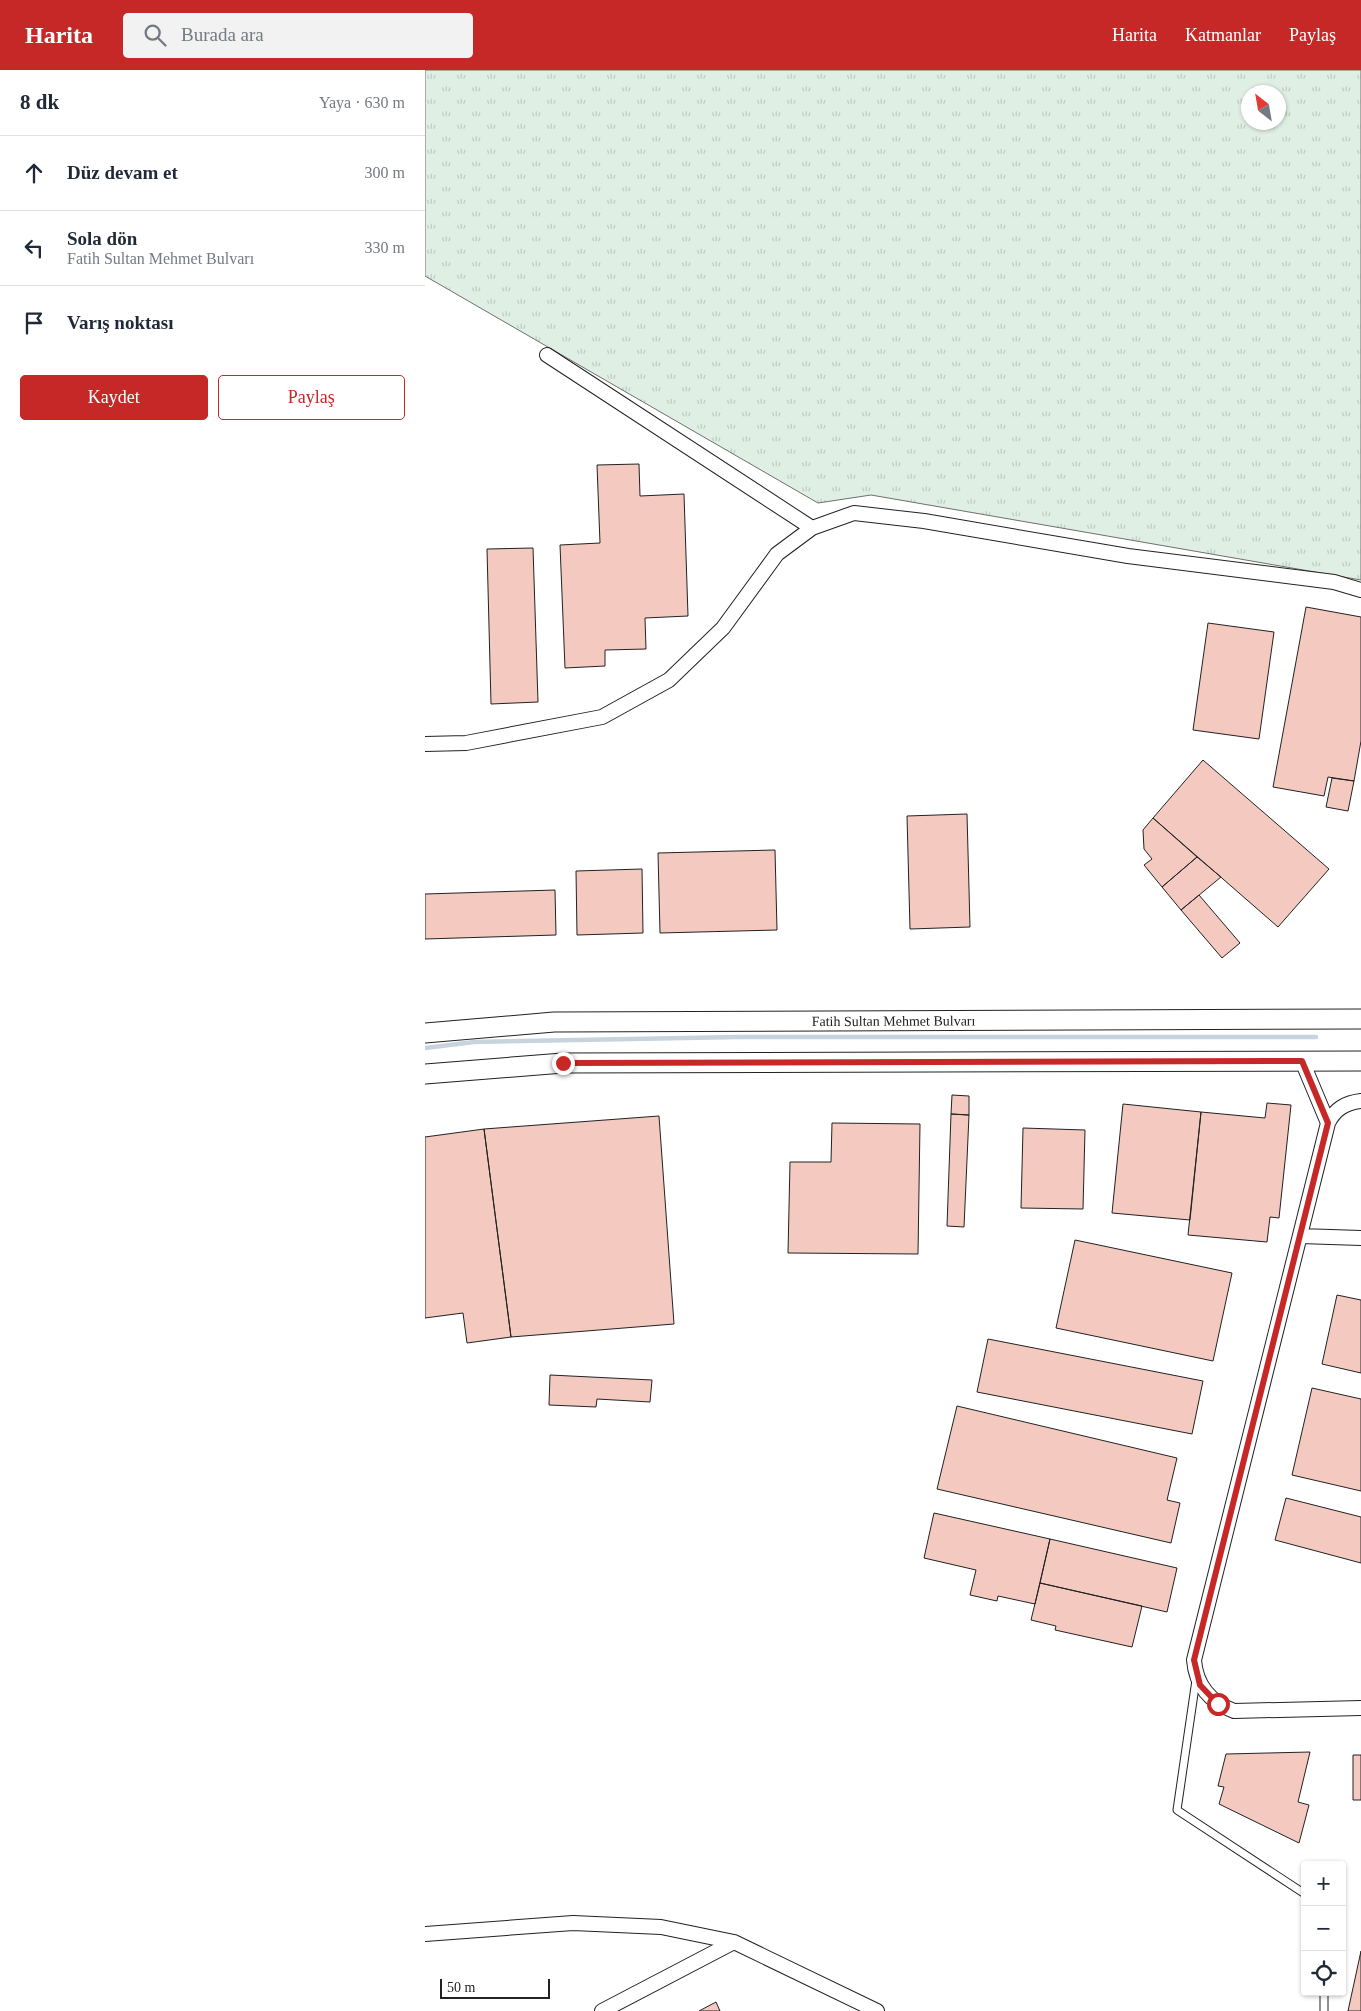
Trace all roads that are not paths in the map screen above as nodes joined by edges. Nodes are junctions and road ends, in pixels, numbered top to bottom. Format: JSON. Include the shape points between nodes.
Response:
{"nodes":[{"id":1,"x":547,"y":355,"type":"dead end"},
{"id":2,"x":812,"y":528,"type":"junction"},
{"id":3,"x":1361,"y":590,"type":"edge"},
{"id":4,"x":425,"y":744,"type":"edge"},
{"id":5,"x":1361,"y":1019,"type":"edge"},
{"id":6,"x":425,"y":1033,"type":"edge"},
{"id":7,"x":1302,"y":1061,"type":"junction"},
{"id":8,"x":1361,"y":1061,"type":"edge"},
{"id":9,"x":425,"y":1074,"type":"edge"},
{"id":10,"x":1361,"y":1101,"type":"edge"},
{"id":11,"x":1328,"y":1123,"type":"junction"},
{"id":12,"x":1300,"y":1236,"type":"junction"},
{"id":13,"x":1361,"y":1238,"type":"edge"},
{"id":14,"x":1197,"y":1677,"type":"junction"},
{"id":15,"x":1361,"y":1708,"type":"edge"},
{"id":16,"x":1301,"y":1891,"type":"edge"},
{"id":17,"x":425,"y":1934,"type":"edge"},
{"id":18,"x":734,"y":1942,"type":"junction"},
{"id":19,"x":1324,"y":1996,"type":"edge"},
{"id":20,"x":602,"y":2011,"type":"edge"},
{"id":21,"x":877,"y":2011,"type":"edge"},
{"id":22,"x":1324,"y":2011,"type":"edge"}],
"edges":[{"from":1,"to":2,"type":"street"},
{"from":2,"to":3,"type":"street","via":[[854,513],[924,521],[1129,556],[1334,582]]},
{"from":2,"to":4,"type":"street","via":[[777,554],[723,628],[669,680],[602,717],[466,744]]},
{"from":5,"to":6,"type":"main road","name":"Fatih Sultan Mehmet Bulvarı","via":[[554,1022]]},
{"from":7,"to":8,"type":"main road"},
{"from":7,"to":9,"type":"main road","via":[[563,1063]]},
{"from":7,"to":11,"type":"street"},
{"from":10,"to":11,"type":"street","via":[[1337,1110]]},
{"from":11,"to":12,"type":"street"},
{"from":12,"to":13,"type":"street"},
{"from":12,"to":14,"type":"street","via":[[1194,1660]]},
{"from":14,"to":15,"type":"street","via":[[1211,1699],[1234,1711]]},
{"from":14,"to":16,"type":"lane","via":[[1177,1810]]},
{"from":17,"to":18,"type":"street","via":[[573,1923],[661,1927]]},
{"from":18,"to":20,"type":"street"},
{"from":18,"to":21,"type":"street"},
{"from":19,"to":22,"type":"lane"}]}
